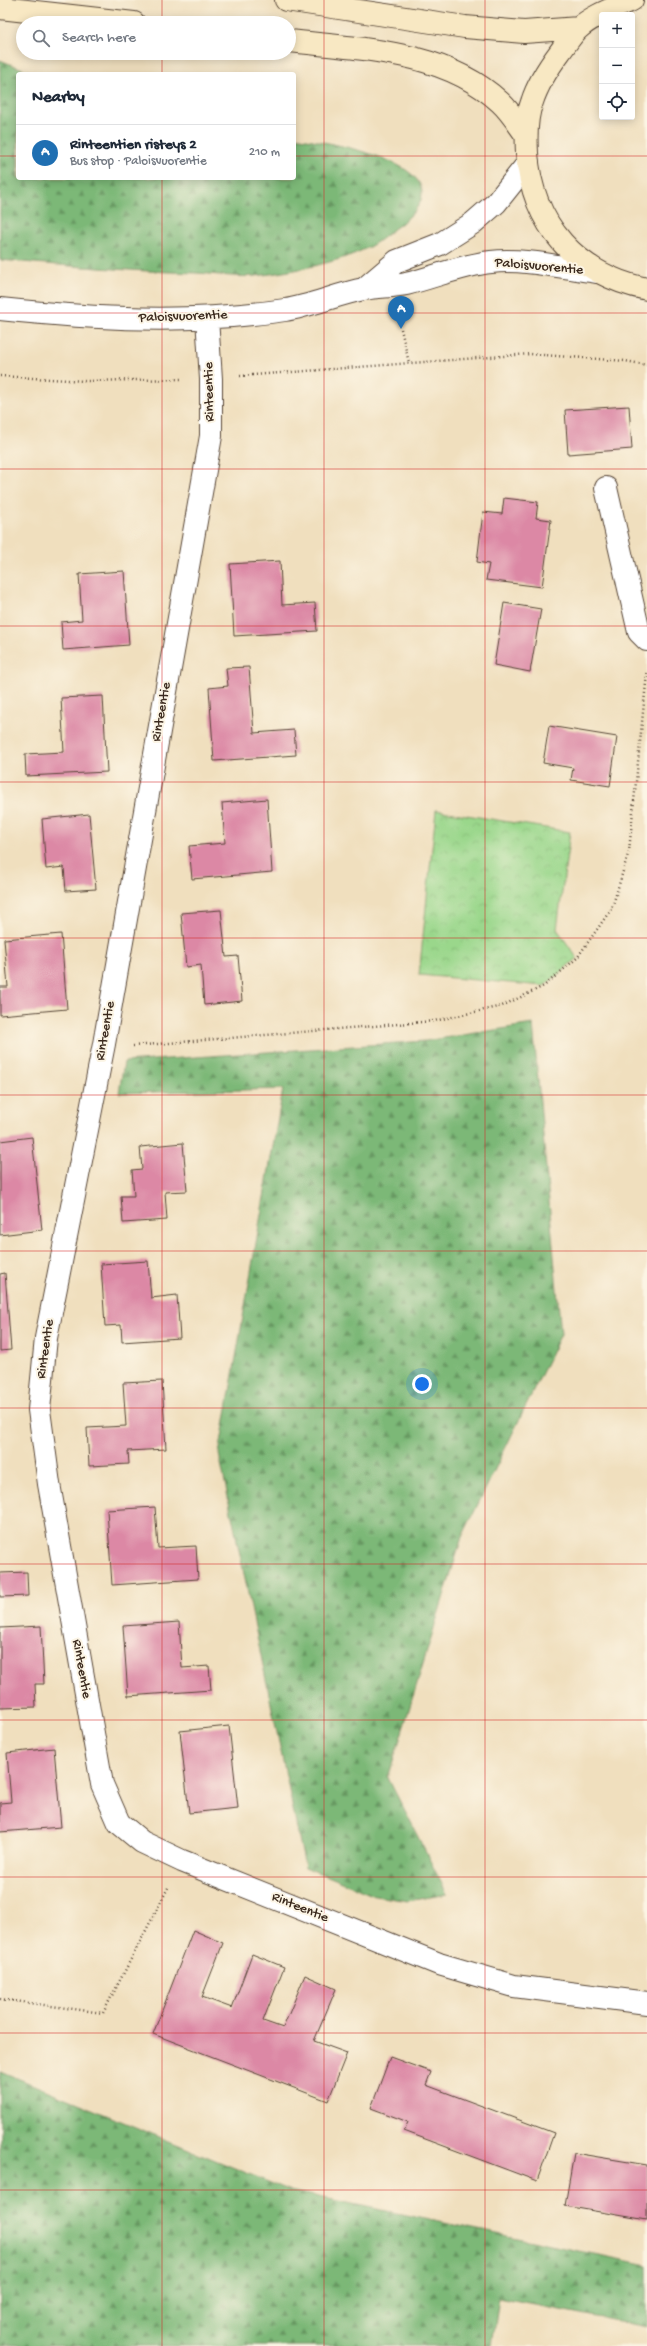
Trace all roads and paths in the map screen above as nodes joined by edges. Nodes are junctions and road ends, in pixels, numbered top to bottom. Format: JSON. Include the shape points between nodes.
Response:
{"nodes":[{"id":1,"x":286,"y":0,"type":"edge"},
{"id":2,"x":632,"y":0,"type":"edge"},
{"id":3,"x":0,"y":8,"type":"edge"},
{"id":4,"x":71,"y":16,"type":"edge"},
{"id":5,"x":579,"y":28,"type":"junction"},
{"id":6,"x":296,"y":42,"type":"edge"},
{"id":7,"x":526,"y":135,"type":"junction"},
{"id":8,"x":528,"y":163,"type":"junction"},
{"id":9,"x":597,"y":272,"type":"junction"},
{"id":10,"x":364,"y":289,"type":"junction"},
{"id":11,"x":647,"y":289,"type":"edge"},
{"id":12,"x":0,"y":309,"type":"edge"},
{"id":13,"x":207,"y":318,"type":"junction"},
{"id":14,"x":401,"y":329,"type":"dead end"},
{"id":15,"x":409,"y":363,"type":"junction"},
{"id":16,"x":647,"y":365,"type":"edge"},
{"id":17,"x":0,"y":376,"type":"edge"},
{"id":18,"x":211,"y":379,"type":"junction"},
{"id":19,"x":606,"y":488,"type":"dead end"},
{"id":20,"x":647,"y":640,"type":"edge"},
{"id":21,"x":647,"y":673,"type":"edge"},
{"id":22,"x":104,"y":1044,"type":"junction"},
{"id":23,"x":182,"y":1861,"type":"junction"},
{"id":24,"x":0,"y":1999,"type":"edge"},
{"id":25,"x":647,"y":2004,"type":"edge"}],
"edges":[{"from":1,"to":5,"type":"main road","via":[[465,27],[524,32]]},
{"from":2,"to":5,"type":"main road","via":[[603,13]]},
{"from":3,"to":4,"type":"main road"},
{"from":5,"to":7,"type":"main road","via":[[543,74],[531,103]]},
{"from":6,"to":7,"type":"main road","via":[[414,58],[454,71],[500,102]]},
{"from":7,"to":8,"type":"main road"},
{"from":8,"to":9,"type":"main road","via":[[536,197],[553,231],[570,251]]},
{"from":8,"to":10,"type":"street","name":"Paloisvuorentie","via":[[496,203],[473,222],[440,244],[396,261]]},
{"from":9,"to":10,"type":"street","name":"Paloisvuorentie","via":[[538,264],[492,262],[444,272],[406,284]]},
{"from":9,"to":11,"type":"main road","via":[[623,284]]},
{"from":10,"to":13,"type":"street","name":"Paloisvuorentie","via":[[286,309]]},
{"from":12,"to":13,"type":"street","name":"Paloisvuorentie","via":[[134,319]]},
{"from":13,"to":18,"type":"street","name":"Rinteentie"},
{"from":14,"to":15,"type":"path"},
{"from":15,"to":16,"type":"path","via":[[530,354]]},
{"from":15,"to":18,"type":"path"},
{"from":17,"to":18,"type":"path","via":[[84,381]]},
{"from":18,"to":22,"type":"street","name":"Rinteentie","via":[[211,436]]},
{"from":19,"to":20,"type":"street","via":[[639,632]]},
{"from":21,"to":22,"type":"path","via":[[629,851],[612,908],[576,958],[544,986],[502,1006],[434,1021],[142,1046]]},
{"from":22,"to":23,"type":"street","name":"Rinteentie","via":[[46,1338],[39,1410],[49,1484],[102,1784],[119,1823],[142,1842]]},
{"from":23,"to":24,"type":"path","via":[[103,2013]]},
{"from":23,"to":25,"type":"street","name":"Rinteentie","via":[[447,1966],[514,1986]]}]}
